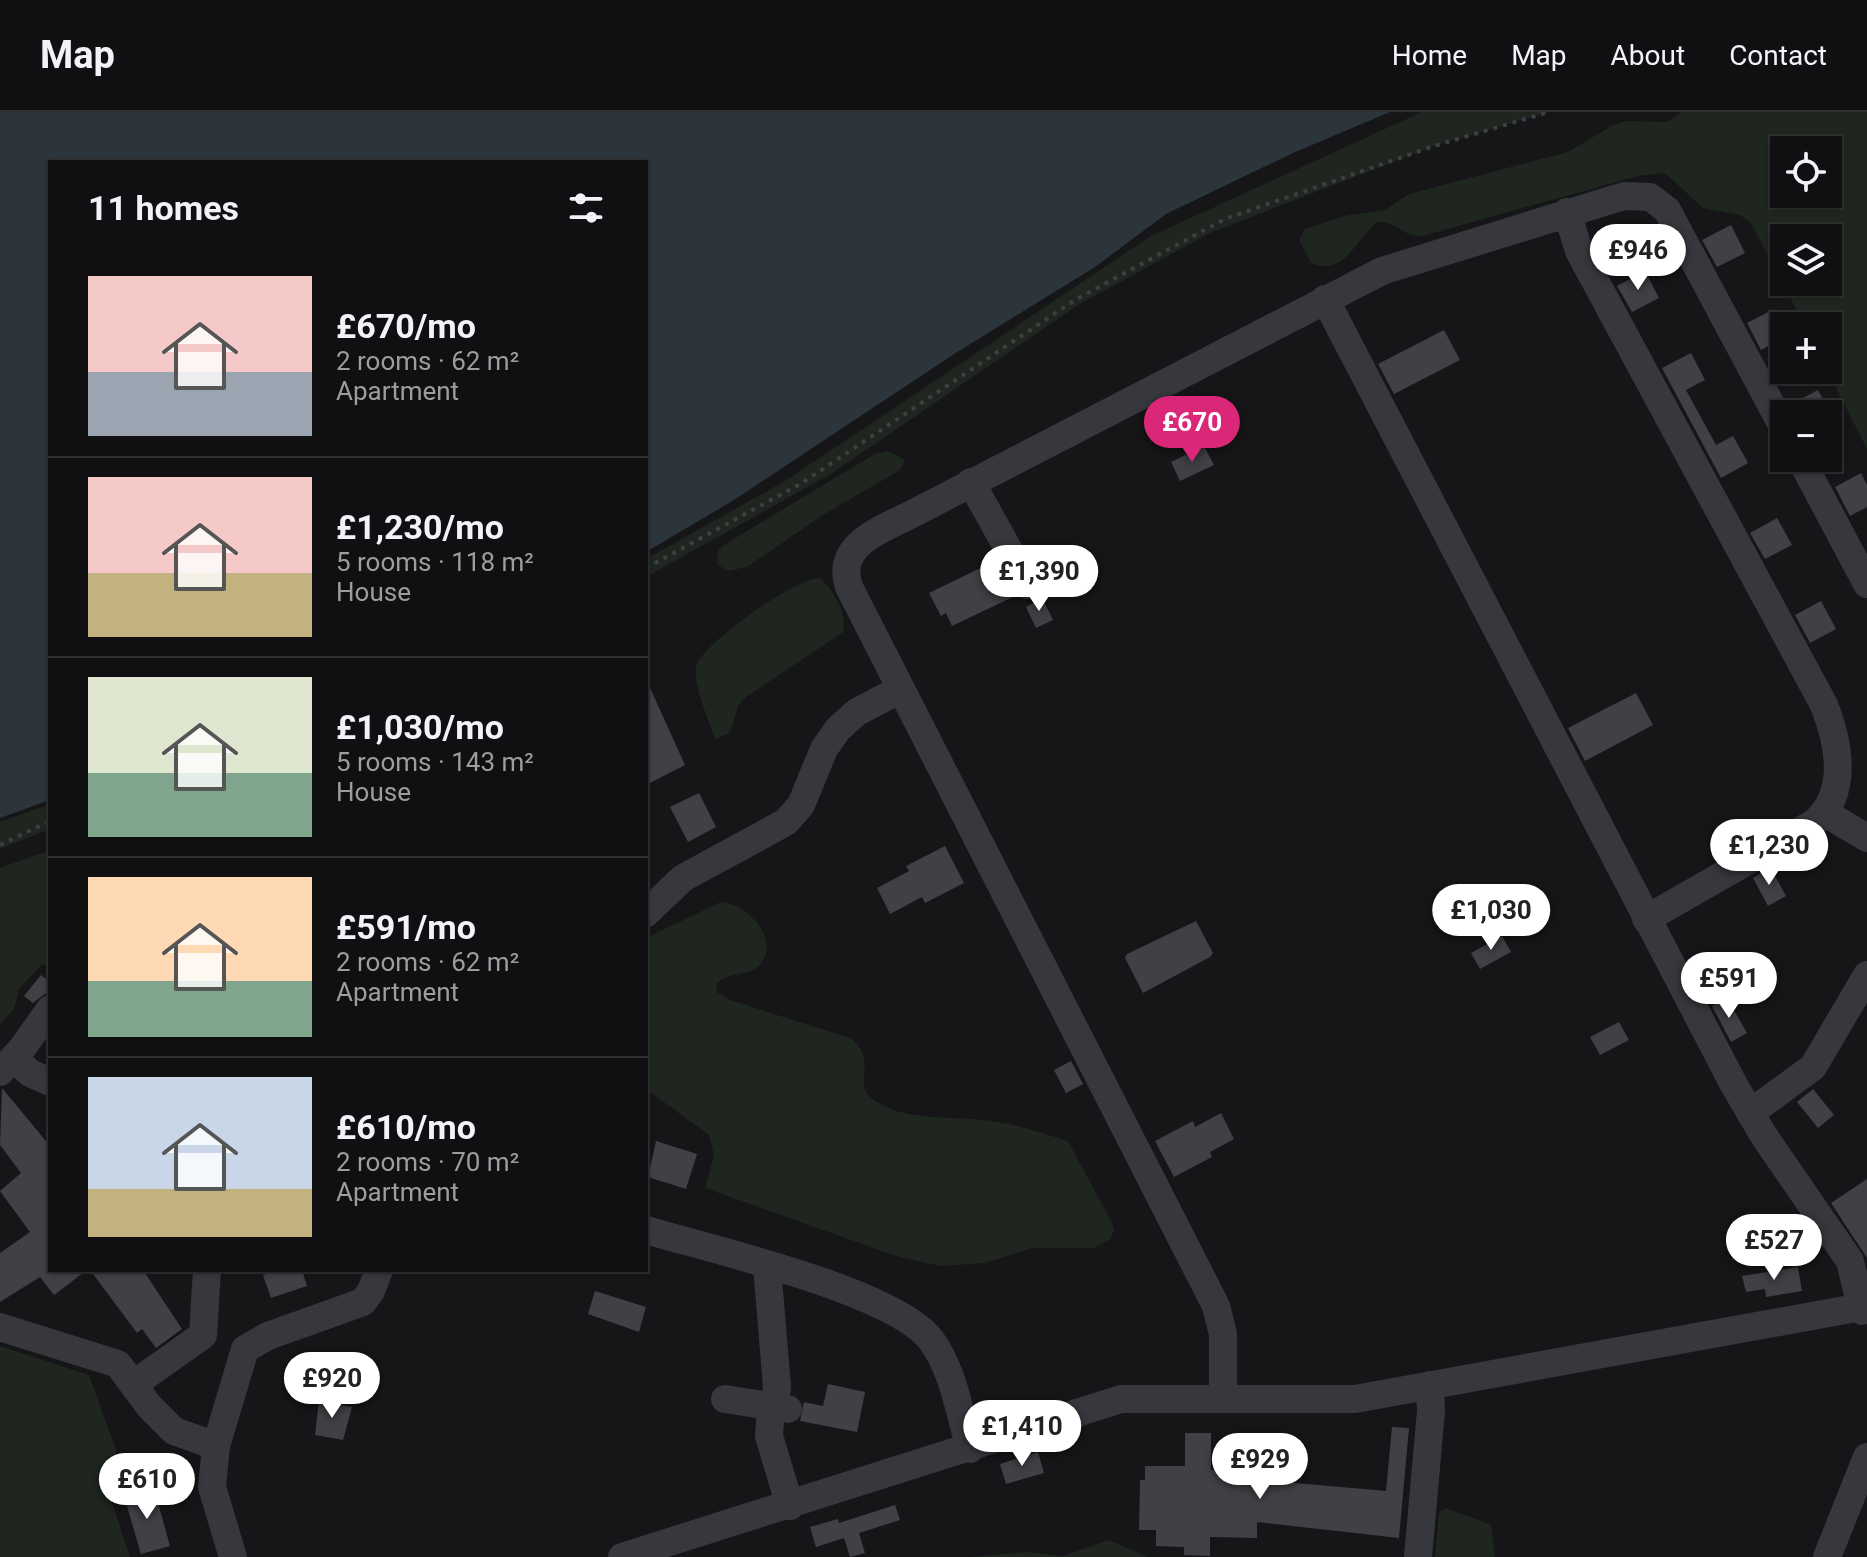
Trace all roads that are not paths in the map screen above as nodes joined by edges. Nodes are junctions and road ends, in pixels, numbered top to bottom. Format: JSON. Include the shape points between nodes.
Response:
{"nodes":[{"id":1,"x":1567,"y":212,"type":"junction"},
{"id":2,"x":1325,"y":299,"type":"junction"},
{"id":3,"x":1770,"y":403,"type":"edge"},
{"id":4,"x":1807,"y":472,"type":"edge"},
{"id":5,"x":971,"y":482,"type":"junction"},
{"id":6,"x":1867,"y":584,"type":"edge"},
{"id":7,"x":1028,"y":585,"type":"dead end"},
{"id":8,"x":901,"y":689,"type":"junction"},
{"id":9,"x":1825,"y":813,"type":"junction"},
{"id":10,"x":1867,"y":838,"type":"edge"},
{"id":11,"x":648,"y":906,"type":"edge"},
{"id":12,"x":1646,"y":919,"type":"junction"},
{"id":13,"x":1867,"y":975,"type":"edge"},
{"id":14,"x":48,"y":1012,"type":"edge"},
{"id":15,"x":7,"y":1065,"type":"edge"},
{"id":16,"x":48,"y":1081,"type":"edge"},
{"id":17,"x":1750,"y":1113,"type":"junction"},
{"id":18,"x":648,"y":1231,"type":"edge"},
{"id":19,"x":767,"y":1266,"type":"junction"},
{"id":20,"x":207,"y":1272,"type":"edge"},
{"id":21,"x":378,"y":1272,"type":"edge"},
{"id":22,"x":1861,"y":1309,"type":"edge"},
{"id":23,"x":0,"y":1327,"type":"edge"},
{"id":24,"x":134,"y":1384,"type":"junction"},
{"id":25,"x":1430,"y":1385,"type":"junction"},
{"id":26,"x":1223,"y":1398,"type":"junction"},
{"id":27,"x":725,"y":1399,"type":"dead end"},
{"id":28,"x":779,"y":1408,"type":"junction"},
{"id":29,"x":216,"y":1446,"type":"junction"},
{"id":30,"x":970,"y":1449,"type":"junction"},
{"id":31,"x":1867,"y":1457,"type":"edge"},
{"id":32,"x":790,"y":1506,"type":"junction"},
{"id":33,"x":233,"y":1557,"type":"edge"},
{"id":34,"x":622,"y":1557,"type":"edge"},
{"id":35,"x":1418,"y":1557,"type":"edge"},
{"id":36,"x":1827,"y":1557,"type":"edge"}],
"edges":[{"from":1,"to":2,"type":"lane","via":[[1403,262]]},
{"from":1,"to":3,"type":"lane","via":[[1624,196],[1650,197],[1662,205]]},
{"from":1,"to":9,"type":"lane","via":[[1579,251],[1824,705],[1838,772]]},
{"from":2,"to":5,"type":"lane"},
{"from":2,"to":12,"type":"lane"},
{"from":4,"to":6,"type":"lane"},
{"from":5,"to":7,"type":"lane"},
{"from":5,"to":8,"type":"lane","via":[[868,537],[848,558],[849,587]]},
{"from":8,"to":11,"type":"lane","via":[[857,712],[838,729],[801,805],[786,822],[683,878]]},
{"from":8,"to":26,"type":"lane","via":[[1216,1306],[1223,1334]]},
{"from":9,"to":10,"type":"lane"},
{"from":9,"to":12,"type":"lane"},
{"from":12,"to":17,"type":"lane"},
{"from":13,"to":17,"type":"lane","via":[[1813,1067]]},
{"from":14,"to":15,"type":"lane"},
{"from":15,"to":16,"type":"lane"},
{"from":17,"to":22,"type":"lane","via":[[1850,1261]]},
{"from":18,"to":19,"type":"lane"},
{"from":19,"to":28,"type":"lane"},
{"from":19,"to":30,"type":"lane","via":[[877,1302],[919,1326],[943,1362]]},
{"from":20,"to":24,"type":"lane","via":[[203,1335]]},
{"from":21,"to":29,"type":"lane","via":[[363,1302],[245,1349]]},
{"from":22,"to":25,"type":"lane"},
{"from":23,"to":24,"type":"lane","via":[[114,1362]]},
{"from":24,"to":29,"type":"lane","via":[[177,1433]]},
{"from":25,"to":26,"type":"lane","via":[[1333,1401]]},
{"from":25,"to":35,"type":"lane"},
{"from":26,"to":30,"type":"lane","via":[[1121,1399]]},
{"from":27,"to":28,"type":"lane"},
{"from":28,"to":32,"type":"lane","via":[[769,1436]]},
{"from":29,"to":33,"type":"lane","via":[[212,1487]]},
{"from":30,"to":32,"type":"lane"},
{"from":31,"to":36,"type":"lane"},
{"from":32,"to":34,"type":"lane"}]}
